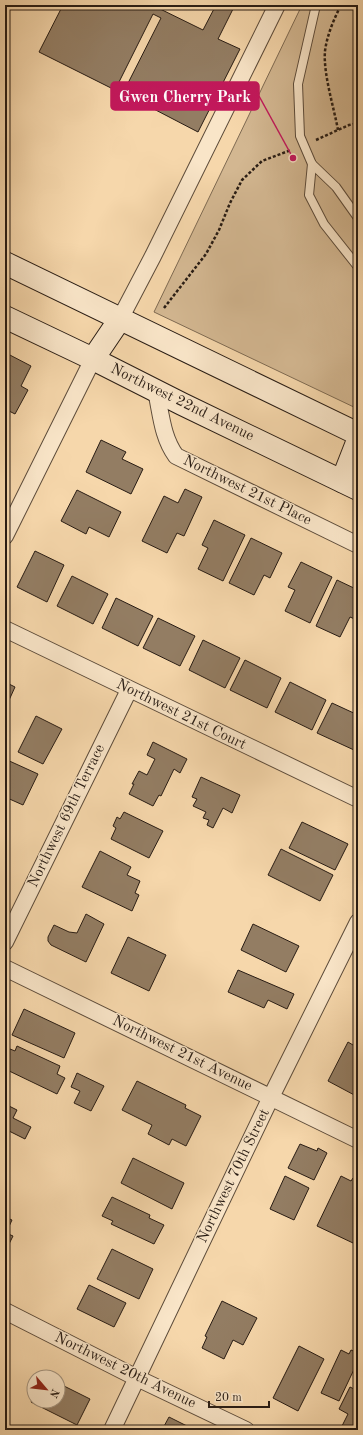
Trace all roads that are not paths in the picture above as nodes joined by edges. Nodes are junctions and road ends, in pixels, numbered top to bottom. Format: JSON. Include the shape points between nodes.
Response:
{"nodes":[{"id":1,"x":277,"y":5,"type":"edge"},
{"id":2,"x":316,"y":5,"type":"edge"},
{"id":3,"x":312,"y":164,"type":"junction"},
{"id":4,"x":358,"y":218,"type":"edge"},
{"id":5,"x":5,"y":263,"type":"edge"},
{"id":6,"x":358,"y":267,"type":"edge"},
{"id":7,"x":5,"y":317,"type":"edge"},
{"id":8,"x":120,"y":319,"type":"junction"},
{"id":9,"x":93,"y":359,"type":"junction"},
{"id":10,"x":156,"y":391,"type":"junction"},
{"id":11,"x":358,"y":434,"type":"edge"},
{"id":12,"x":358,"y":440,"type":"edge"},
{"id":13,"x":350,"y":485,"type":"edge"},
{"id":14,"x":5,"y":536,"type":"edge"},
{"id":15,"x":358,"y":545,"type":"edge"},
{"id":16,"x":5,"y":629,"type":"edge"},
{"id":17,"x":129,"y":690,"type":"junction"},
{"id":18,"x":358,"y":799,"type":"edge"},
{"id":19,"x":358,"y":922,"type":"edge"},
{"id":20,"x":5,"y":942,"type":"edge"},
{"id":21,"x":5,"y":968,"type":"edge"},
{"id":22,"x":272,"y":1097,"type":"junction"},
{"id":23,"x":358,"y":1140,"type":"edge"},
{"id":24,"x":5,"y":1311,"type":"edge"},
{"id":25,"x":137,"y":1378,"type":"junction"},
{"id":26,"x":112,"y":1430,"type":"edge"},
{"id":27,"x":246,"y":1430,"type":"edge"}],
"edges":[{"from":1,"to":8,"type":"street"},
{"from":2,"to":3,"type":"lane","via":[[298,84],[300,136]]},
{"from":3,"to":4,"type":"lane","via":[[336,187]]},
{"from":3,"to":6,"type":"lane","via":[[308,195],[324,224]]},
{"from":5,"to":8,"type":"main road"},
{"from":7,"to":9,"type":"main road","name":"Northwest 22nd Avenue"},
{"from":8,"to":9,"type":"main road"},
{"from":8,"to":11,"type":"main road"},
{"from":9,"to":10,"type":"main road","name":"Northwest 22nd Avenue"},
{"from":9,"to":14,"type":"street"},
{"from":10,"to":13,"type":"main road","name":"Northwest 22nd Avenue"},
{"from":10,"to":15,"type":"street","name":"Northwest 21st Place","via":[[165,435],[176,456]]},
{"from":12,"to":13,"type":"main road"},
{"from":16,"to":17,"type":"street","name":"Northwest 21st Court"},
{"from":17,"to":18,"type":"street","name":"Northwest 21st Court"},
{"from":17,"to":20,"type":"street","name":"Northwest 69th Terrace"},
{"from":19,"to":22,"type":"street","name":"Northwest 70th Street"},
{"from":21,"to":22,"type":"street","name":"Northwest 21st Avenue"},
{"from":22,"to":23,"type":"street","name":"Northwest 21st Avenue"},
{"from":22,"to":25,"type":"street","name":"Northwest 70th Street"},
{"from":24,"to":25,"type":"street","name":"Northwest 20th Avenue"},
{"from":25,"to":26,"type":"street","name":"Northwest 70th Street"},
{"from":25,"to":27,"type":"street","name":"Northwest 20th Avenue"}]}
